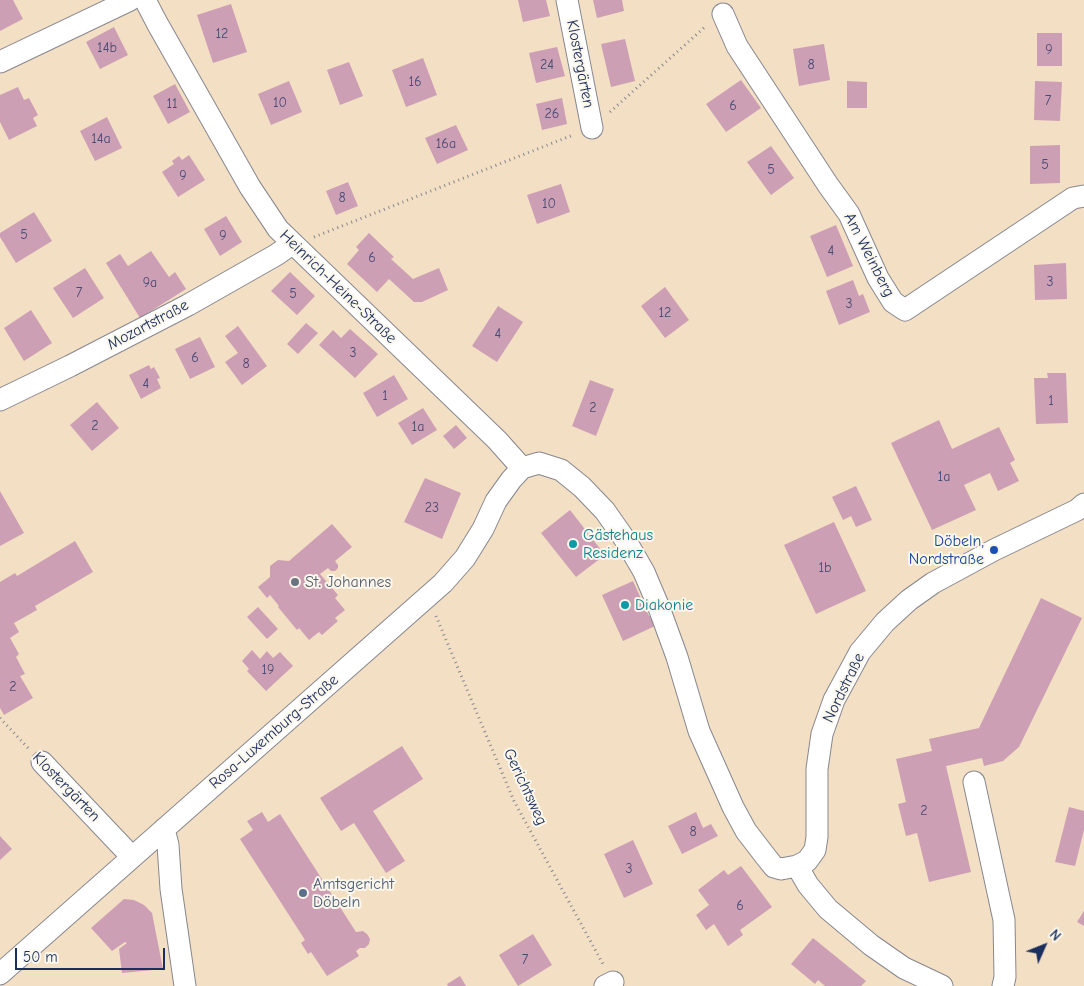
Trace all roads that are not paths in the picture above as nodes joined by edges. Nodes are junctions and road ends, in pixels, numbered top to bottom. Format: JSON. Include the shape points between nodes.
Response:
{"nodes":[{"id":1,"x":130,"y":0,"type":"edge"},
{"id":2,"x":146,"y":0,"type":"edge"},
{"id":3,"x":567,"y":0,"type":"edge"},
{"id":4,"x":723,"y":14,"type":"road end"},
{"id":5,"x":0,"y":62,"type":"edge"},
{"id":6,"x":592,"y":128,"type":"road end"},
{"id":7,"x":1084,"y":196,"type":"edge"},
{"id":8,"x":292,"y":244,"type":"junction"},
{"id":9,"x":0,"y":400,"type":"edge"},
{"id":10,"x":522,"y":468,"type":"junction"},
{"id":11,"x":1084,"y":504,"type":"edge"},
{"id":12,"x":42,"y":762,"type":"road end"},
{"id":13,"x":974,"y":782,"type":"dead end"},
{"id":14,"x":164,"y":829,"type":"junction"},
{"id":15,"x":132,"y":857,"type":"junction"},
{"id":16,"x":797,"y":866,"type":"junction"},
{"id":17,"x":0,"y":974,"type":"edge"},
{"id":18,"x":919,"y":982,"type":"edge"},
{"id":19,"x":185,"y":986,"type":"edge"},
{"id":20,"x":942,"y":986,"type":"edge"},
{"id":21,"x":1003,"y":986,"type":"edge"}],
"edges":[{"from":1,"to":5,"type":"street"},
{"from":2,"to":8,"type":"street","name":"Heinrich-Heine-Straße","via":[[250,187]]},
{"from":3,"to":6,"type":"street","name":"Klostergärten"},
{"from":4,"to":7,"type":"street","name":"Am Weinberg","via":[[737,46],[849,214],[878,278],[893,302],[905,310],[1073,198]]},
{"from":8,"to":9,"type":"street","name":"Mozartstraße","via":[[188,304]]},
{"from":8,"to":10,"type":"street","name":"Heinrich-Heine-Straße","via":[[497,440]]},
{"from":10,"to":14,"type":"street","name":"Rosa-Luxemburg-Straße","via":[[496,501],[465,558],[443,583]]},
{"from":10,"to":16,"type":"street","via":[[539,463],[561,470],[599,505],[626,541],[658,605],[699,731],[733,807],[746,831],[774,867]]},
{"from":11,"to":16,"type":"street","name":"Nordstraße","via":[[1078,510],[933,582],[885,622],[860,652],[834,700],[822,734],[817,769],[817,837],[807,861]]},
{"from":12,"to":15,"type":"street","name":"Klostergärten"},
{"from":13,"to":21,"type":"street","via":[[1004,920]]},
{"from":14,"to":15,"type":"street","name":"Rosa-Luxemburg-Straße"},
{"from":14,"to":19,"type":"street"},
{"from":15,"to":17,"type":"street","name":"Rosa-Luxemburg-Straße"},
{"from":16,"to":18,"type":"street","via":[[808,885],[834,913]]},
{"from":18,"to":20,"type":"street"}]}
